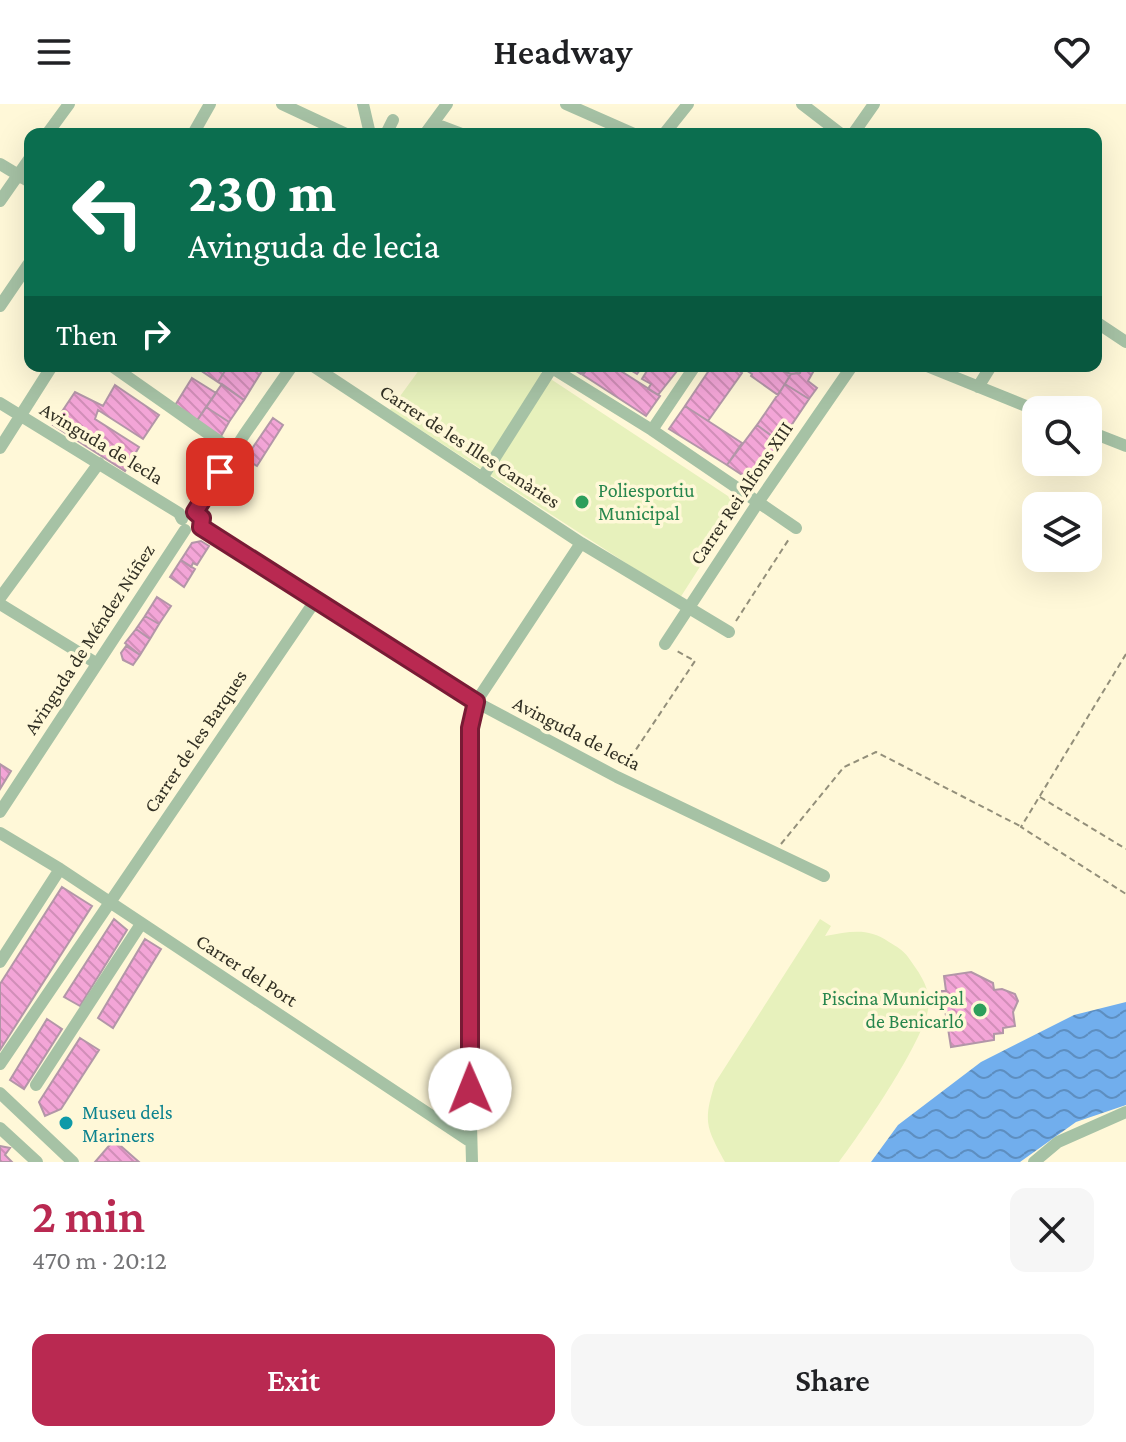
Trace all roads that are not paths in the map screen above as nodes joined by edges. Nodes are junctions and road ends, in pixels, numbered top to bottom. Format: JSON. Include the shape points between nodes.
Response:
{"nodes":[{"id":1,"x":69,"y":104,"type":"edge"},
{"id":2,"x":210,"y":104,"type":"edge"},
{"id":3,"x":282,"y":104,"type":"edge"},
{"id":4,"x":363,"y":104,"type":"edge"},
{"id":5,"x":447,"y":104,"type":"edge"},
{"id":6,"x":566,"y":104,"type":"edge"},
{"id":7,"x":802,"y":104,"type":"edge"},
{"id":8,"x":874,"y":104,"type":"edge"},
{"id":9,"x":685,"y":105,"type":"edge"},
{"id":10,"x":393,"y":120,"type":"dead end"},
{"id":11,"x":433,"y":123,"type":"junction"},
{"id":12,"x":51,"y":128,"type":"edge"},
{"id":13,"x":196,"y":128,"type":"edge"},
{"id":14,"x":333,"y":128,"type":"edge"},
{"id":15,"x":369,"y":128,"type":"edge"},
{"id":16,"x":389,"y":128,"type":"edge"},
{"id":17,"x":429,"y":128,"type":"edge"},
{"id":18,"x":446,"y":128,"type":"edge"},
{"id":19,"x":620,"y":128,"type":"edge"},
{"id":20,"x":668,"y":128,"type":"edge"},
{"id":21,"x":833,"y":128,"type":"edge"},
{"id":22,"x":857,"y":128,"type":"edge"},
{"id":23,"x":0,"y":164,"type":"edge"},
{"id":24,"x":24,"y":166,"type":"edge"},
{"id":25,"x":18,"y":175,"type":"junction"},
{"id":26,"x":24,"y":178,"type":"edge"},
{"id":27,"x":0,"y":201,"type":"edge"},
{"id":28,"x":24,"y":271,"type":"edge"},
{"id":29,"x":0,"y":306,"type":"edge"},
{"id":30,"x":1102,"y":326,"type":"edge"},
{"id":31,"x":1126,"y":342,"type":"edge"},
{"id":32,"x":48,"y":372,"type":"edge"},
{"id":33,"x":121,"y":372,"type":"edge"},
{"id":34,"x":288,"y":372,"type":"edge"},
{"id":35,"x":322,"y":372,"type":"edge"},
{"id":36,"x":550,"y":372,"type":"edge"},
{"id":37,"x":561,"y":372,"type":"edge"},
{"id":38,"x":691,"y":372,"type":"edge"},
{"id":39,"x":848,"y":372,"type":"edge"},
{"id":40,"x":942,"y":372,"type":"edge"},
{"id":41,"x":987,"y":372,"type":"edge"},
{"id":42,"x":978,"y":387,"type":"junction"},
{"id":43,"x":0,"y":403,"type":"edge"},
{"id":44,"x":1022,"y":404,"type":"edge"},
{"id":45,"x":19,"y":416,"type":"junction"},
{"id":46,"x":652,"y":430,"type":"junction"},
{"id":47,"x":1102,"y":437,"type":"edge"},
{"id":48,"x":1126,"y":446,"type":"edge"},
{"id":49,"x":0,"y":448,"type":"edge"},
{"id":50,"x":233,"y":451,"type":"junction"},
{"id":51,"x":99,"y":463,"type":"junction"},
{"id":52,"x":482,"y":478,"type":"junction"},
{"id":53,"x":759,"y":501,"type":"junction"},
{"id":54,"x":195,"y":512,"type":"junction"},
{"id":55,"x":184,"y":524,"type":"junction"},
{"id":56,"x":201,"y":527,"type":"junction"},
{"id":57,"x":796,"y":528,"type":"road end"},
{"id":58,"x":581,"y":543,"type":"junction"},
{"id":59,"x":0,"y":601,"type":"edge"},
{"id":60,"x":315,"y":601,"type":"junction"},
{"id":61,"x":689,"y":607,"type":"junction"},
{"id":62,"x":729,"y":632,"type":"road end"},
{"id":63,"x":665,"y":644,"type":"road end"},
{"id":64,"x":96,"y":663,"type":"junction"},
{"id":65,"x":476,"y":702,"type":"junction"},
{"id":66,"x":0,"y":812,"type":"edge"},
{"id":67,"x":0,"y":833,"type":"edge"},
{"id":68,"x":60,"y":869,"type":"junction"},
{"id":69,"x":824,"y":876,"type":"dead end"},
{"id":70,"x":109,"y":903,"type":"junction"},
{"id":71,"x":141,"y":924,"type":"junction"},
{"id":72,"x":0,"y":962,"type":"edge"},
{"id":73,"x":0,"y":1064,"type":"edge"},
{"id":74,"x":36,"y":1085,"type":"dead end"},
{"id":75,"x":0,"y":1093,"type":"edge"},
{"id":76,"x":1126,"y":1112,"type":"edge"},
{"id":77,"x":1,"y":1130,"type":"edge"},
{"id":78,"x":471,"y":1142,"type":"junction"},
{"id":79,"x":37,"y":1162,"type":"edge"},
{"id":80,"x":73,"y":1162,"type":"edge"},
{"id":81,"x":472,"y":1162,"type":"edge"},
{"id":82,"x":1034,"y":1162,"type":"edge"}],
"edges":[{"from":1,"to":12,"type":"street"},
{"from":2,"to":13,"type":"street"},
{"from":3,"to":14,"type":"street"},
{"from":4,"to":15,"type":"street"},
{"from":5,"to":11,"type":"street"},
{"from":6,"to":19,"type":"street"},
{"from":7,"to":21,"type":"street"},
{"from":8,"to":22,"type":"street"},
{"from":9,"to":20,"type":"street"},
{"from":10,"to":16,"type":"street"},
{"from":11,"to":17,"type":"street"},
{"from":11,"to":18,"type":"street"},
{"from":23,"to":25,"type":"street"},
{"from":24,"to":25,"type":"street"},
{"from":25,"to":26,"type":"street"},
{"from":25,"to":27,"type":"street"},
{"from":28,"to":29,"type":"street"},
{"from":30,"to":31,"type":"street"},
{"from":32,"to":45,"type":"street"},
{"from":33,"to":50,"type":"street"},
{"from":34,"to":50,"type":"street"},
{"from":35,"to":52,"type":"street","name":"Carrer de les Illes Canàries"},
{"from":36,"to":52,"type":"street"},
{"from":37,"to":46,"type":"street"},
{"from":38,"to":46,"type":"street"},
{"from":39,"to":53,"type":"street","name":"Carrer Rei Alfons XIII"},
{"from":40,"to":42,"type":"street"},
{"from":41,"to":42,"type":"street"},
{"from":42,"to":44,"type":"street"},
{"from":43,"to":45,"type":"street","name":"Avinguda de lecla"},
{"from":45,"to":49,"type":"street"},
{"from":45,"to":51,"type":"street","name":"Avinguda de lecla"},
{"from":46,"to":53,"type":"street"},
{"from":47,"to":48,"type":"street"},
{"from":50,"to":54,"type":"street"},
{"from":51,"to":55,"type":"street","name":"Avinguda de lecla","via":[[179,513]]},
{"from":51,"to":59,"type":"street"},
{"from":52,"to":58,"type":"street","name":"Carrer de les Illes Canàries"},
{"from":53,"to":57,"type":"street"},
{"from":53,"to":61,"type":"street","name":"Carrer Rei Alfons XIII"},
{"from":54,"to":55,"type":"street","via":[[189,512]]},
{"from":54,"to":56,"type":"street","via":[[202,518]]},
{"from":55,"to":56,"type":"street","via":[[194,533]]},
{"from":55,"to":64,"type":"street","name":"Avinguda de Méndez Núñez"},
{"from":56,"to":60,"type":"street","name":"Avinguda de lecia"},
{"from":58,"to":61,"type":"street","name":"Carrer de les Illes Canàries"},
{"from":58,"to":65,"type":"street"},
{"from":59,"to":64,"type":"street"},
{"from":60,"to":65,"type":"street","name":"Avinguda de lecia"},
{"from":60,"to":70,"type":"street","name":"Carrer de les Barques"},
{"from":61,"to":62,"type":"street","name":"Carrer de les Illes Canàries"},
{"from":61,"to":63,"type":"street","name":"Carrer Rei Alfons XIII"},
{"from":64,"to":66,"type":"street","name":"Avinguda de Méndez Núñez"},
{"from":65,"to":69,"type":"street","name":"Avinguda de lecia","via":[[617,777]]},
{"from":65,"to":78,"type":"street","via":[[470,728]]},
{"from":67,"to":68,"type":"street","name":"Carrer del Port"},
{"from":68,"to":70,"type":"street","name":"Carrer del Port"},
{"from":68,"to":72,"type":"street"},
{"from":70,"to":71,"type":"street","name":"Carrer del Port"},
{"from":70,"to":73,"type":"street","name":"Carrer de les Barques"},
{"from":71,"to":74,"type":"street"},
{"from":71,"to":78,"type":"street","name":"Carrer del Port"},
{"from":75,"to":80,"type":"street"},
{"from":76,"to":82,"type":"street","via":[[1058,1142]]},
{"from":77,"to":79,"type":"street"},
{"from":78,"to":81,"type":"street"}]}
